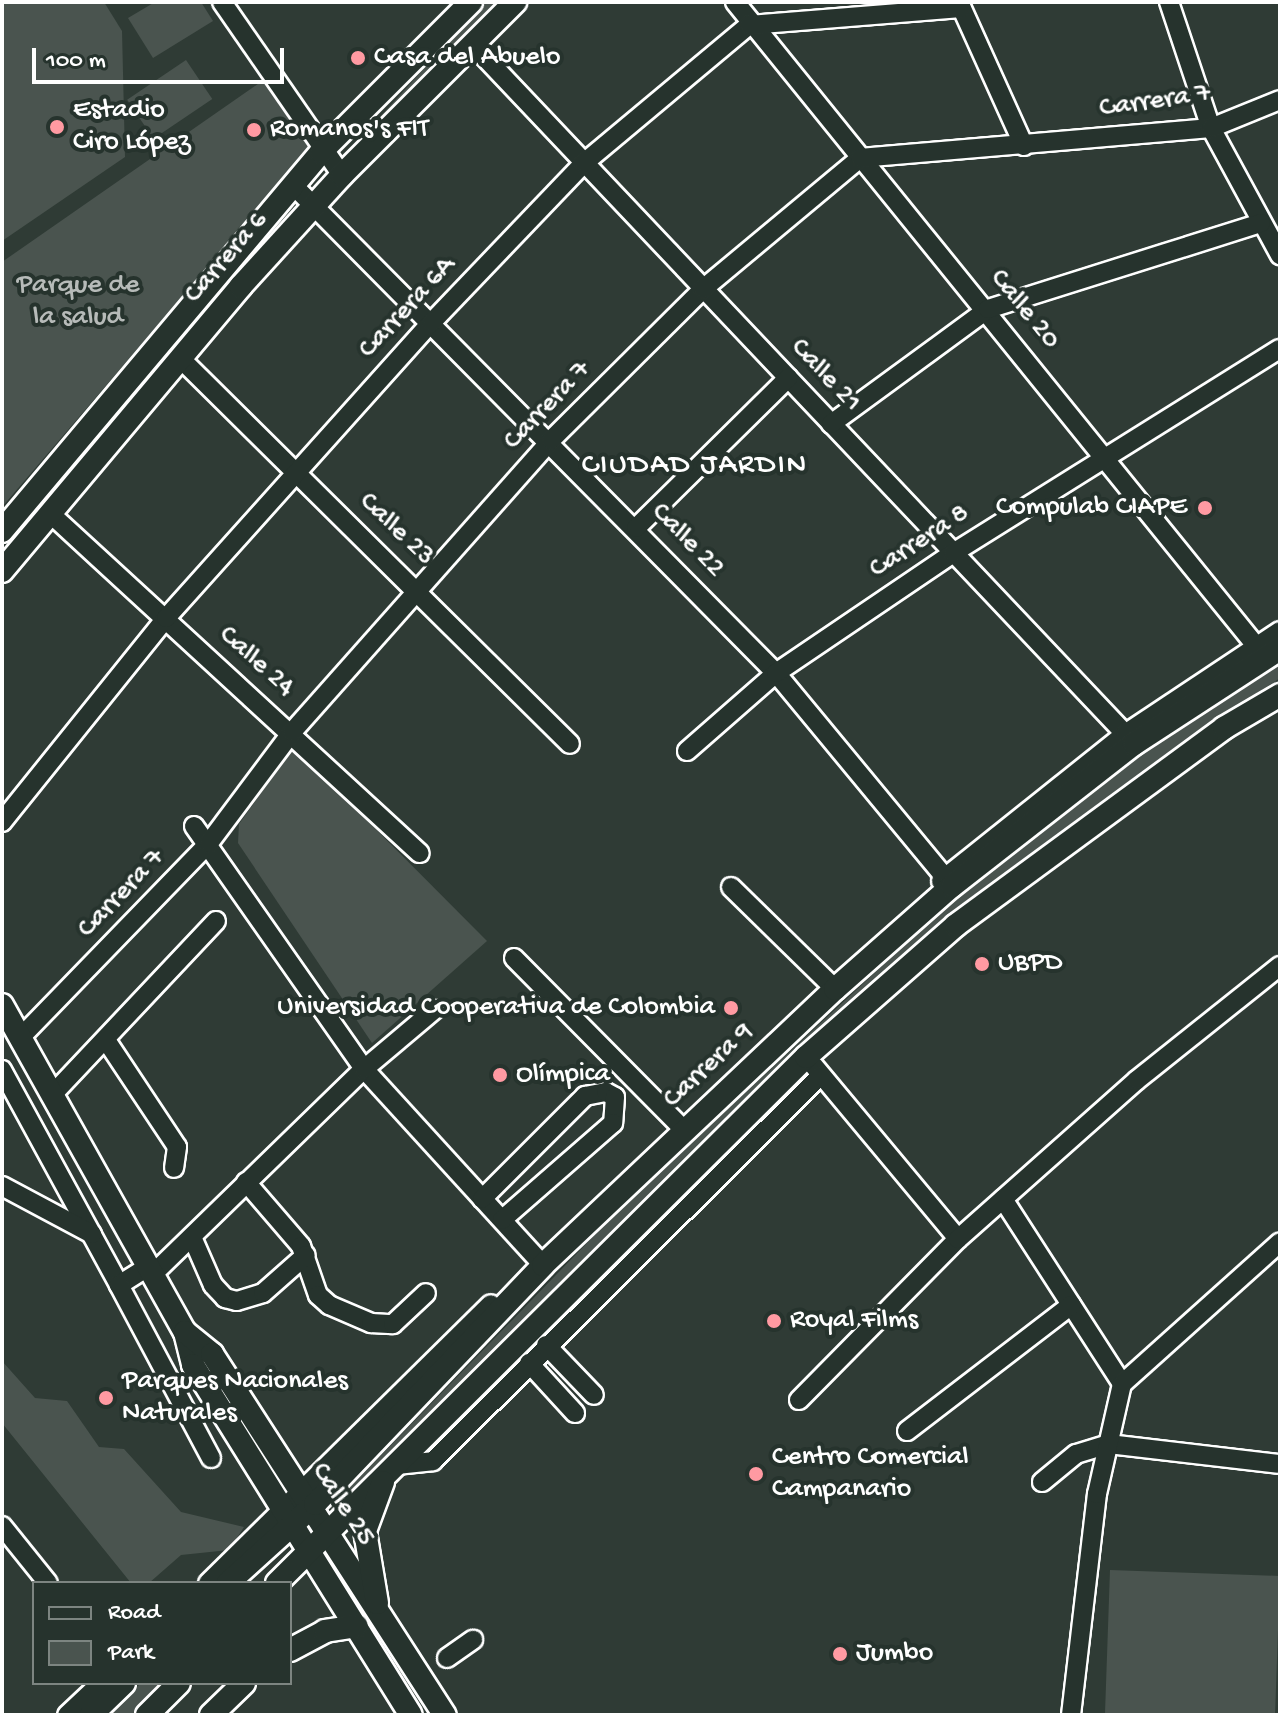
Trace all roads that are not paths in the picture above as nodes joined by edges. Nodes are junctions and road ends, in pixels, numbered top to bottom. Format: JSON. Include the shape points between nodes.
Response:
{"nodes":[{"id":1,"x":222,"y":2,"type":"edge"},
{"id":2,"x":471,"y":2,"type":"edge"},
{"id":3,"x":515,"y":2,"type":"edge"},
{"id":4,"x":735,"y":2,"type":"edge"},
{"id":5,"x":1169,"y":2,"type":"edge"},
{"id":6,"x":960,"y":5,"type":"edge"},
{"id":7,"x":749,"y":25,"type":"junction"},
{"id":8,"x":475,"y":47,"type":"junction"},
{"id":9,"x":1280,"y":100,"type":"edge"},
{"id":10,"x":1211,"y":128,"type":"junction"},
{"id":11,"x":1024,"y":146,"type":"junction"},
{"id":12,"x":321,"y":152,"type":"junction"},
{"id":13,"x":860,"y":158,"type":"junction"},
{"id":14,"x":584,"y":163,"type":"junction"},
{"id":15,"x":342,"y":175,"type":"junction"},
{"id":16,"x":293,"y":185,"type":"junction"},
{"id":17,"x":314,"y":205,"type":"junction"},
{"id":18,"x":1261,"y":223,"type":"junction"},
{"id":19,"x":1280,"y":255,"type":"edge"},
{"id":20,"x":703,"y":289,"type":"junction"},
{"id":21,"x":988,"y":309,"type":"junction"},
{"id":22,"x":432,"y":322,"type":"junction"},
{"id":23,"x":1280,"y":349,"type":"edge"},
{"id":24,"x":181,"y":359,"type":"junction"},
{"id":25,"x":788,"y":378,"type":"junction"},
{"id":26,"x":831,"y":424,"type":"junction"},
{"id":27,"x":551,"y":440,"type":"junction"},
{"id":28,"x":1107,"y":457,"type":"junction"},
{"id":29,"x":297,"y":473,"type":"junction"},
{"id":30,"x":53,"y":516,"type":"junction"},
{"id":31,"x":636,"y":528,"type":"junction"},
{"id":32,"x":2,"y":531,"type":"edge"},
{"id":33,"x":953,"y":553,"type":"junction"},
{"id":34,"x":2,"y":571,"type":"edge"},
{"id":35,"x":418,"y":591,"type":"junction"},
{"id":36,"x":166,"y":618,"type":"junction"},
{"id":37,"x":1280,"y":631,"type":"edge"},
{"id":38,"x":1267,"y":650,"type":"edge"},
{"id":39,"x":776,"y":673,"type":"junction"},
{"id":40,"x":1280,"y":695,"type":"edge"},
{"id":41,"x":292,"y":732,"type":"junction"},
{"id":42,"x":1130,"y":739,"type":"junction"},
{"id":43,"x":570,"y":744,"type":"dead end"},
{"id":44,"x":687,"y":751,"type":"dead end"},
{"id":45,"x":2,"y":822,"type":"edge"},
{"id":46,"x":194,"y":826,"type":"dead end"},
{"id":47,"x":209,"y":843,"type":"junction"},
{"id":48,"x":420,"y":853,"type":"dead end"},
{"id":49,"x":948,"y":882,"type":"junction"},
{"id":50,"x":731,"y":887,"type":"dead end"},
{"id":51,"x":216,"y":921,"type":"dead end"},
{"id":52,"x":514,"y":958,"type":"dead end"},
{"id":53,"x":1280,"y":966,"type":"edge"},
{"id":54,"x":831,"y":986,"type":"junction"},
{"id":55,"x":2,"y":1005,"type":"edge"},
{"id":56,"x":434,"y":1010,"type":"dead end"},
{"id":57,"x":20,"y":1038,"type":"junction"},
{"id":58,"x":106,"y":1040,"type":"junction"},
{"id":59,"x":806,"y":1057,"type":"junction"},
{"id":60,"x":364,"y":1069,"type":"junction"},
{"id":61,"x":2,"y":1070,"type":"edge"},
{"id":62,"x":821,"y":1075,"type":"junction"},
{"id":63,"x":52,"y":1095,"type":"junction"},
{"id":64,"x":681,"y":1128,"type":"junction"},
{"id":65,"x":174,"y":1168,"type":"dead end"},
{"id":66,"x":246,"y":1182,"type":"junction"},
{"id":67,"x":2,"y":1186,"type":"edge"},
{"id":68,"x":482,"y":1199,"type":"junction"},
{"id":69,"x":1003,"y":1199,"type":"junction"},
{"id":70,"x":502,"y":1220,"type":"junction"},
{"id":71,"x":94,"y":1236,"type":"junction"},
{"id":72,"x":192,"y":1237,"type":"junction"},
{"id":73,"x":958,"y":1239,"type":"junction"},
{"id":74,"x":1280,"y":1242,"type":"edge"},
{"id":75,"x":306,"y":1255,"type":"junction"},
{"id":76,"x":540,"y":1262,"type":"junction"},
{"id":77,"x":150,"y":1270,"type":"junction"},
{"id":78,"x":119,"y":1285,"type":"junction"},
{"id":79,"x":426,"y":1293,"type":"dead end"},
{"id":80,"x":1071,"y":1305,"type":"junction"},
{"id":81,"x":185,"y":1332,"type":"junction"},
{"id":82,"x":546,"y":1345,"type":"junction"},
{"id":83,"x":529,"y":1363,"type":"junction"},
{"id":84,"x":1122,"y":1384,"type":"junction"},
{"id":85,"x":594,"y":1395,"type":"dead end"},
{"id":86,"x":799,"y":1400,"type":"dead end"},
{"id":87,"x":575,"y":1413,"type":"dead end"},
{"id":88,"x":907,"y":1431,"type":"dead end"},
{"id":89,"x":1109,"y":1444,"type":"junction"},
{"id":90,"x":360,"y":1456,"type":"junction"},
{"id":91,"x":211,"y":1458,"type":"dead end"},
{"id":92,"x":1278,"y":1464,"type":"dead end"},
{"id":93,"x":390,"y":1471,"type":"junction"},
{"id":94,"x":1042,"y":1482,"type":"dead end"},
{"id":95,"x":307,"y":1488,"type":"junction"},
{"id":96,"x":286,"y":1517,"type":"junction"},
{"id":97,"x":2,"y":1526,"type":"edge"},
{"id":98,"x":326,"y":1535,"type":"junction"},
{"id":99,"x":309,"y":1551,"type":"junction"},
{"id":100,"x":46,"y":1581,"type":"edge"},
{"id":101,"x":210,"y":1581,"type":"edge"},
{"id":102,"x":230,"y":1581,"type":"edge"},
{"id":103,"x":279,"y":1581,"type":"edge"},
{"id":104,"x":381,"y":1617,"type":"junction"},
{"id":105,"x":357,"y":1626,"type":"junction"},
{"id":106,"x":473,"y":1640,"type":"dead end"},
{"id":107,"x":292,"y":1649,"type":"edge"},
{"id":108,"x":447,"y":1658,"type":"dead end"},
{"id":109,"x":99,"y":1685,"type":"edge"},
{"id":110,"x":122,"y":1685,"type":"edge"},
{"id":111,"x":177,"y":1685,"type":"edge"},
{"id":112,"x":242,"y":1685,"type":"edge"},
{"id":113,"x":67,"y":1715,"type":"edge"},
{"id":114,"x":91,"y":1715,"type":"edge"},
{"id":115,"x":147,"y":1715,"type":"edge"},
{"id":116,"x":211,"y":1715,"type":"edge"},
{"id":117,"x":411,"y":1715,"type":"edge"},
{"id":118,"x":445,"y":1715,"type":"edge"},
{"id":119,"x":1071,"y":1715,"type":"edge"}],
"edges":[{"from":1,"to":12,"type":"street"},
{"from":2,"to":12,"type":"main road","name":"Carrera 6"},
{"from":3,"to":8,"type":"main road","name":"Carrera 6"},
{"from":4,"to":7,"type":"street","name":"Calle 20"},
{"from":5,"to":10,"type":"street"},
{"from":6,"to":7,"type":"street"},
{"from":6,"to":11,"type":"street"},
{"from":7,"to":13,"type":"street","name":"Calle 20"},
{"from":7,"to":14,"type":"street","name":"Carrera 6A"},
{"from":8,"to":14,"type":"street","name":"Calle 21"},
{"from":8,"to":15,"type":"main road","name":"Carrera 6"},
{"from":9,"to":10,"type":"street","name":"Carrera 7"},
{"from":10,"to":11,"type":"street","name":"Carrera 7"},
{"from":10,"to":18,"type":"street"},
{"from":11,"to":13,"type":"street","name":"Carrera 7"},
{"from":12,"to":15,"type":"street"},
{"from":12,"to":16,"type":"main road","name":"Carrera 6"},
{"from":13,"to":20,"type":"street","name":"Carrera 7"},
{"from":13,"to":21,"type":"street","name":"Calle 20"},
{"from":14,"to":20,"type":"street","name":"Calle 21"},
{"from":14,"to":22,"type":"street","name":"Carrera 6A"},
{"from":15,"to":17,"type":"main road","name":"Carrera 6"},
{"from":16,"to":17,"type":"street","name":"Calle 22"},
{"from":16,"to":32,"type":"main road","name":"Carrera 6"},
{"from":17,"to":22,"type":"street","name":"Calle 22"},
{"from":17,"to":24,"type":"main road","name":"Carrera 6"},
{"from":18,"to":19,"type":"street"},
{"from":18,"to":21,"type":"street"},
{"from":20,"to":25,"type":"street","name":"Calle 21"},
{"from":20,"to":27,"type":"street","name":"Carrera 7"},
{"from":21,"to":26,"type":"street"},
{"from":21,"to":28,"type":"street","name":"Calle 20"},
{"from":22,"to":27,"type":"street","name":"Calle 22"},
{"from":22,"to":29,"type":"street","name":"Carrera 6A"},
{"from":23,"to":28,"type":"street","name":"Carrera 8"},
{"from":24,"to":29,"type":"street","name":"Calle 23"},
{"from":24,"to":30,"type":"main road","name":"Carrera 6"},
{"from":25,"to":26,"type":"street","name":"Calle 21"},
{"from":25,"to":31,"type":"street"},
{"from":26,"to":33,"type":"street","name":"Calle 21"},
{"from":27,"to":31,"type":"street","name":"Calle 22"},
{"from":27,"to":35,"type":"street","name":"Carrera 7"},
{"from":28,"to":33,"type":"street","name":"Carrera 8"},
{"from":28,"to":38,"type":"street","name":"Calle 20"},
{"from":29,"to":35,"type":"street","name":"Calle 23"},
{"from":29,"to":36,"type":"street","name":"Carrera 6A"},
{"from":30,"to":34,"type":"main road","name":"Carrera 6"},
{"from":30,"to":36,"type":"street","name":"Calle 24"},
{"from":31,"to":39,"type":"street","name":"Calle 22"},
{"from":33,"to":39,"type":"street","name":"Carrera 8"},
{"from":33,"to":42,"type":"street","name":"Calle 21"},
{"from":35,"to":41,"type":"street","name":"Carrera 7"},
{"from":35,"to":43,"type":"street","name":"Calle 23"},
{"from":36,"to":41,"type":"street","name":"Calle 24"},
{"from":36,"to":45,"type":"street","name":"Carrera 6A"},
{"from":37,"to":38,"type":"street"},
{"from":38,"to":42,"type":"main road","name":"Carrera 9"},
{"from":39,"to":44,"type":"street","name":"Carrera 8"},
{"from":39,"to":49,"type":"street","name":"Calle 22"},
{"from":40,"to":59,"type":"main road","via":[[1224,728],[956,925]]},
{"from":41,"to":47,"type":"street","name":"Carrera 7"},
{"from":41,"to":48,"type":"street","name":"Calle 24"},
{"from":42,"to":49,"type":"main road","name":"Carrera 9"},
{"from":46,"to":47,"type":"street"},
{"from":47,"to":57,"type":"street","name":"Carrera 7"},
{"from":47,"to":60,"type":"street"},
{"from":49,"to":54,"type":"main road","name":"Carrera 9"},
{"from":50,"to":54,"type":"street"},
{"from":51,"to":58,"type":"street"},
{"from":52,"to":64,"type":"street"},
{"from":53,"to":69,"type":"street","via":[[1137,1080]]},
{"from":54,"to":64,"type":"main road","name":"Carrera 9"},
{"from":55,"to":57,"type":"main road","name":"Calle 25"},
{"from":56,"to":60,"type":"street"},
{"from":57,"to":63,"type":"main road","name":"Calle 25"},
{"from":58,"to":63,"type":"street"},
{"from":58,"to":65,"type":"street","via":[[177,1147]]},
{"from":59,"to":62,"type":"street"},
{"from":59,"to":93,"type":"main road"},
{"from":60,"to":66,"type":"street"},
{"from":60,"to":68,"type":"street"},
{"from":61,"to":71,"type":"street"},
{"from":62,"to":73,"type":"street"},
{"from":62,"to":82,"type":"street"},
{"from":63,"to":77,"type":"main road","name":"Calle 25"},
{"from":64,"to":76,"type":"main road","name":"Carrera 9"},
{"from":66,"to":72,"type":"street"},
{"from":66,"to":75,"type":"street"},
{"from":67,"to":71,"type":"street"},
{"from":68,"to":70,"type":"street"},
{"from":68,"to":70,"type":"street","via":[[585,1096],[606,1092],[615,1097],[613,1123]]},
{"from":69,"to":73,"type":"street"},
{"from":69,"to":80,"type":"street"},
{"from":70,"to":76,"type":"street"},
{"from":71,"to":78,"type":"street"},
{"from":72,"to":75,"type":"street","via":[[213,1285],[225,1298],[237,1301],[263,1293]]},
{"from":72,"to":77,"type":"street"},
{"from":73,"to":86,"type":"street"},
{"from":74,"to":84,"type":"street"},
{"from":75,"to":79,"type":"street","via":[[318,1295],[341,1313],[371,1323],[393,1324]]},
{"from":76,"to":90,"type":"main road","name":"Carrera 9"},
{"from":76,"to":95,"type":"street"},
{"from":77,"to":78,"type":"street"},
{"from":77,"to":81,"type":"main road","name":"Calle 25"},
{"from":78,"to":91,"type":"street"},
{"from":80,"to":84,"type":"street"},
{"from":80,"to":88,"type":"street"},
{"from":81,"to":95,"type":"main road","name":"Calle 25","via":[[212,1354]]},
{"from":81,"to":96,"type":"main road","name":"Calle 25","via":[[193,1365]]},
{"from":82,"to":83,"type":"street"},
{"from":82,"to":85,"type":"street"},
{"from":83,"to":87,"type":"street"},
{"from":83,"to":93,"type":"street","via":[[433,1461]]},
{"from":84,"to":89,"type":"street"},
{"from":89,"to":92,"type":"street"},
{"from":89,"to":94,"type":"street","via":[[1076,1454]]},
{"from":89,"to":119,"type":"street","via":[[1082,1569]]},
{"from":90,"to":95,"type":"main road","name":"Carrera 9"},
{"from":90,"to":95,"type":"main road"},
{"from":93,"to":98,"type":"main road"},
{"from":93,"to":104,"type":"main road","via":[[365,1531]]},
{"from":95,"to":96,"type":"main road","name":"Carrera 9"},
{"from":95,"to":98,"type":"main road","name":"Calle 25"},
{"from":96,"to":99,"type":"main road","name":"Calle 25"},
{"from":96,"to":101,"type":"street"},
{"from":96,"to":102,"type":"main road","name":"Carrera 9"},
{"from":97,"to":100,"type":"street"},
{"from":98,"to":99,"type":"main road"},
{"from":98,"to":104,"type":"main road","name":"Calle 25"},
{"from":99,"to":103,"type":"main road"},
{"from":99,"to":105,"type":"main road","name":"Calle 25"},
{"from":104,"to":118,"type":"main road","name":"Calle 25"},
{"from":105,"to":107,"type":"main road","via":[[325,1631]]},
{"from":105,"to":117,"type":"main road","name":"Calle 25"},
{"from":106,"to":108,"type":"street"},
{"from":109,"to":113,"type":"street"},
{"from":110,"to":114,"type":"main road"},
{"from":111,"to":115,"type":"main road"},
{"from":112,"to":116,"type":"main road"}]}
